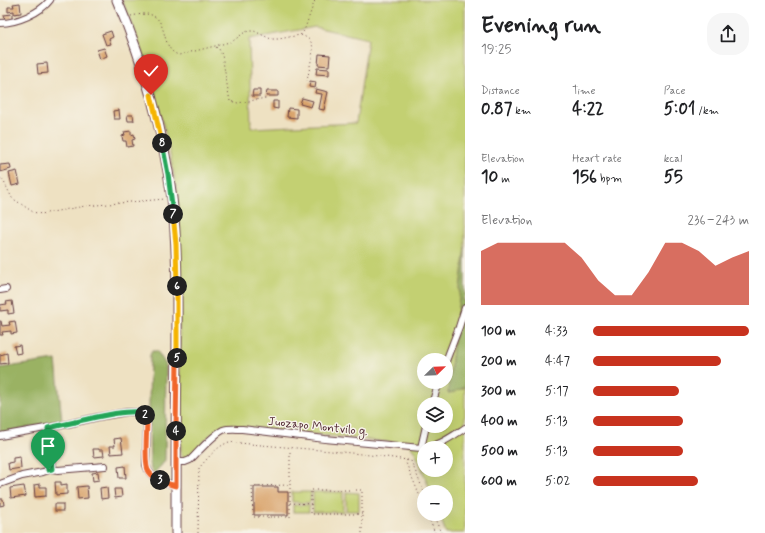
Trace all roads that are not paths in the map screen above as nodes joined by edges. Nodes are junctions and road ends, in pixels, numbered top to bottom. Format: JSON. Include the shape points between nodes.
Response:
{"nodes":[{"id":1,"x":50,"y":0,"type":"edge"},
{"id":2,"x":117,"y":0,"type":"edge"},
{"id":3,"x":0,"y":24,"type":"edge"},
{"id":4,"x":465,"y":308,"type":"edge"},
{"id":5,"x":449,"y":353,"type":"edge"},
{"id":6,"x":48,"y":428,"type":"junction"},
{"id":7,"x":465,"y":428,"type":"edge"},
{"id":8,"x":0,"y":436,"type":"edge"},
{"id":9,"x":445,"y":441,"type":"edge"},
{"id":10,"x":417,"y":448,"type":"edge"},
{"id":11,"x":176,"y":462,"type":"junction"},
{"id":12,"x":105,"y":466,"type":"dead end"},
{"id":13,"x":52,"y":469,"type":"junction"},
{"id":14,"x":0,"y":484,"type":"edge"},
{"id":15,"x":176,"y":486,"type":"junction"},
{"id":16,"x":176,"y":533,"type":"edge"}],
"edges":[{"from":1,"to":3,"type":"street","via":[[37,12]]},
{"from":2,"to":11,"type":"main road","via":[[151,95],[164,148],[172,198],[177,286]]},
{"from":4,"to":5,"type":"street"},
{"from":6,"to":8,"type":"street"},
{"from":6,"to":13,"type":"street"},
{"from":6,"to":15,"type":"street","via":[[127,412],[142,412],[147,421],[148,470],[155,478]]},
{"from":7,"to":9,"type":"street","name":"Juozapo Montvilo g."},
{"from":10,"to":11,"type":"street","name":"Juozapo Montvilo g.","via":[[231,429],[217,434],[190,460]]},
{"from":11,"to":15,"type":"main road"},
{"from":12,"to":13,"type":"street"},
{"from":13,"to":14,"type":"street"},
{"from":15,"to":16,"type":"main road"}]}
